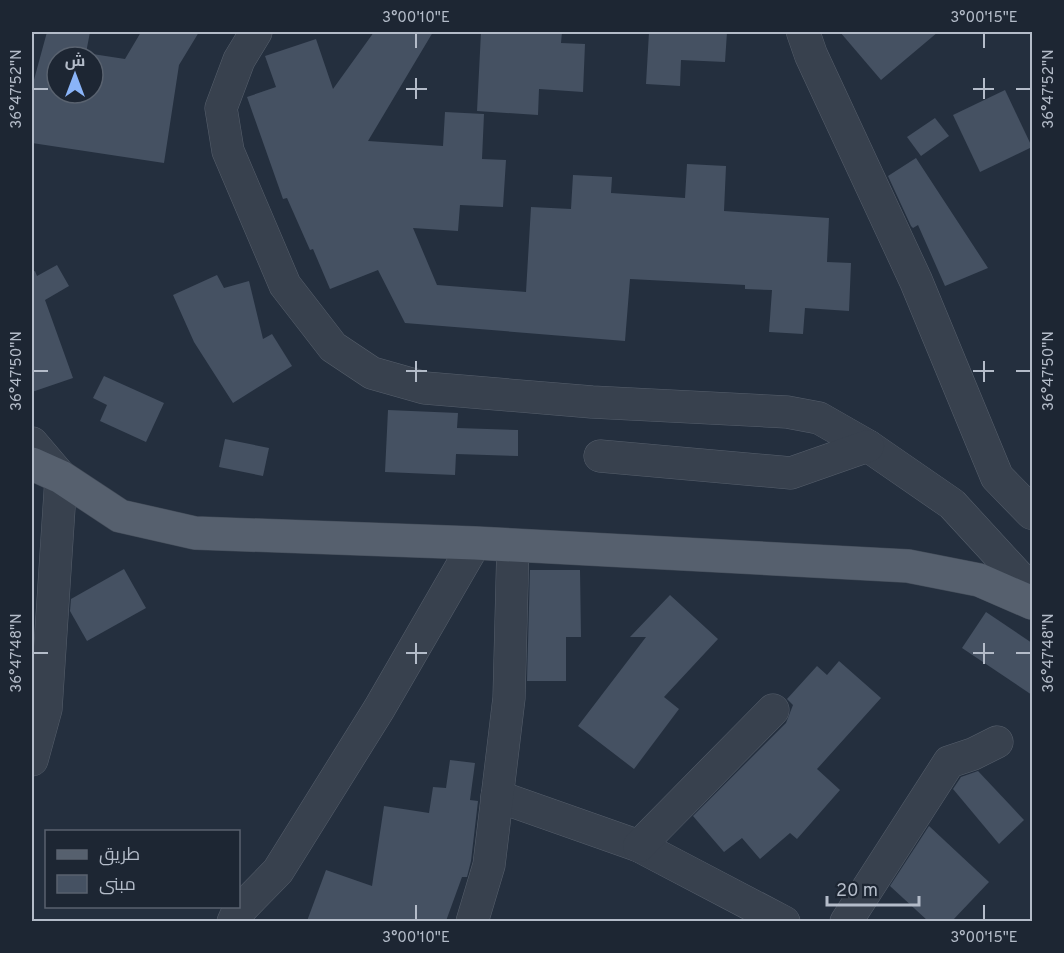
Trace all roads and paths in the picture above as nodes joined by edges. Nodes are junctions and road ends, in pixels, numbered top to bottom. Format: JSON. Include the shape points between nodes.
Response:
{"nodes":[{"id":1,"x":256,"y":32,"type":"edge"},
{"id":2,"x":803,"y":32,"type":"edge"},
{"id":3,"x":32,"y":443,"type":"edge"},
{"id":4,"x":868,"y":446,"type":"junction"},
{"id":5,"x":600,"y":456,"type":"dead end"},
{"id":6,"x":32,"y":464,"type":"edge"},
{"id":7,"x":61,"y":477,"type":"junction"},
{"id":8,"x":1032,"y":513,"type":"edge"},
{"id":9,"x":475,"y":543,"type":"junction"},
{"id":10,"x":513,"y":545,"type":"junction"},
{"id":11,"x":1032,"y":591,"type":"edge"},
{"id":12,"x":1032,"y":603,"type":"edge"},
{"id":13,"x":773,"y":710,"type":"dead end"},
{"id":14,"x":997,"y":742,"type":"dead end"},
{"id":15,"x":32,"y":760,"type":"edge"},
{"id":16,"x":497,"y":796,"type":"junction"},
{"id":17,"x":639,"y":846,"type":"junction"},
{"id":18,"x":233,"y":921,"type":"edge"},
{"id":19,"x":472,"y":921,"type":"edge"},
{"id":20,"x":784,"y":921,"type":"edge"},
{"id":21,"x":846,"y":921,"type":"edge"}],
"edges":[{"from":1,"to":4,"type":"street","via":[[239,60],[221,108],[228,151],[285,285],[333,347],[372,373],[425,388],[787,412],[819,418]]},
{"from":2,"to":8,"type":"street","via":[[916,281],[997,477]]},
{"from":3,"to":7,"type":"street"},
{"from":4,"to":5,"type":"street","via":[[791,473]]},
{"from":4,"to":11,"type":"street","via":[[952,504]]},
{"from":6,"to":7,"type":"main road"},
{"from":7,"to":9,"type":"main road","via":[[120,516],[195,533]]},
{"from":7,"to":15,"type":"street","via":[[46,709]]},
{"from":9,"to":10,"type":"main road"},
{"from":9,"to":18,"type":"street","via":[[379,709],[278,871]]},
{"from":10,"to":12,"type":"main road","via":[[908,566],[979,580]]},
{"from":10,"to":16,"type":"street","via":[[509,698]]},
{"from":13,"to":17,"type":"street"},
{"from":14,"to":21,"type":"street","via":[[949,762]]},
{"from":16,"to":17,"type":"street"},
{"from":16,"to":19,"type":"street","via":[[489,865]]},
{"from":17,"to":20,"type":"street"}]}
